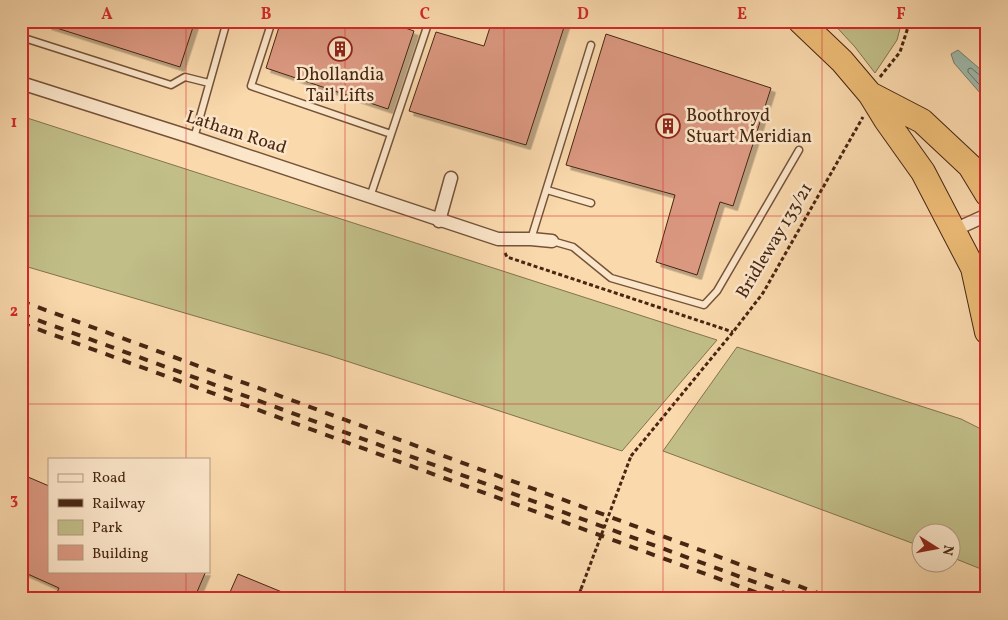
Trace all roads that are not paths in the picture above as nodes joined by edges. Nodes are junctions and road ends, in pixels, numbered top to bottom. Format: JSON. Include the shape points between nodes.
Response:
{"nodes":[{"id":1,"x":227,"y":21,"type":"edge"},
{"id":2,"x":272,"y":21,"type":"edge"},
{"id":3,"x":428,"y":21,"type":"edge"},
{"id":4,"x":800,"y":21,"type":"edge"},
{"id":5,"x":21,"y":37,"type":"edge"},
{"id":6,"x":591,"y":45,"type":"dead end"},
{"id":7,"x":21,"y":82,"type":"edge"},
{"id":8,"x":208,"y":83,"type":"junction"},
{"id":9,"x":870,"y":94,"type":"junction"},
{"id":10,"x":391,"y":134,"type":"junction"},
{"id":11,"x":194,"y":138,"type":"junction"},
{"id":12,"x":799,"y":150,"type":"dead end"},
{"id":13,"x":451,"y":178,"type":"dead end"},
{"id":14,"x":548,"y":190,"type":"junction"},
{"id":15,"x":987,"y":194,"type":"edge"},
{"id":16,"x":370,"y":197,"type":"junction"},
{"id":17,"x":591,"y":203,"type":"dead end"},
{"id":18,"x":987,"y":214,"type":"edge"},
{"id":19,"x":439,"y":221,"type":"junction"},
{"id":20,"x":954,"y":230,"type":"junction"},
{"id":21,"x":532,"y":238,"type":"junction"},
{"id":22,"x":552,"y":241,"type":"joint"},
{"id":23,"x":987,"y":332,"type":"edge"}],
"edges":[{"from":1,"to":8,"type":"lane"},
{"from":2,"to":10,"type":"lane","via":[[251,86]]},
{"from":3,"to":10,"type":"lane"},
{"from":4,"to":9,"type":"highway","via":[[842,61]]},
{"from":5,"to":8,"type":"lane","via":[[172,85],[185,77]]},
{"from":6,"to":14,"type":"lane"},
{"from":7,"to":11,"type":"street","name":"Latham Road"},
{"from":8,"to":11,"type":"lane"},
{"from":9,"to":15,"type":"highway","via":[[922,121],[970,166]]},
{"from":9,"to":20,"type":"highway","via":[[924,172]]},
{"from":10,"to":16,"type":"lane"},
{"from":11,"to":16,"type":"street","name":"Latham Road"},
{"from":12,"to":22,"type":"lane","via":[[717,291],[704,305],[611,278],[573,247]]},
{"from":13,"to":19,"type":"street"},
{"from":14,"to":17,"type":"lane"},
{"from":14,"to":21,"type":"lane"},
{"from":16,"to":19,"type":"street","name":"Latham Road"},
{"from":18,"to":20,"type":"street"},
{"from":19,"to":21,"type":"street","name":"Latham Road","via":[[498,239]]},
{"from":20,"to":23,"type":"highway","via":[[973,268]]},
{"from":21,"to":22,"type":"street","name":"Latham Road"}]}
